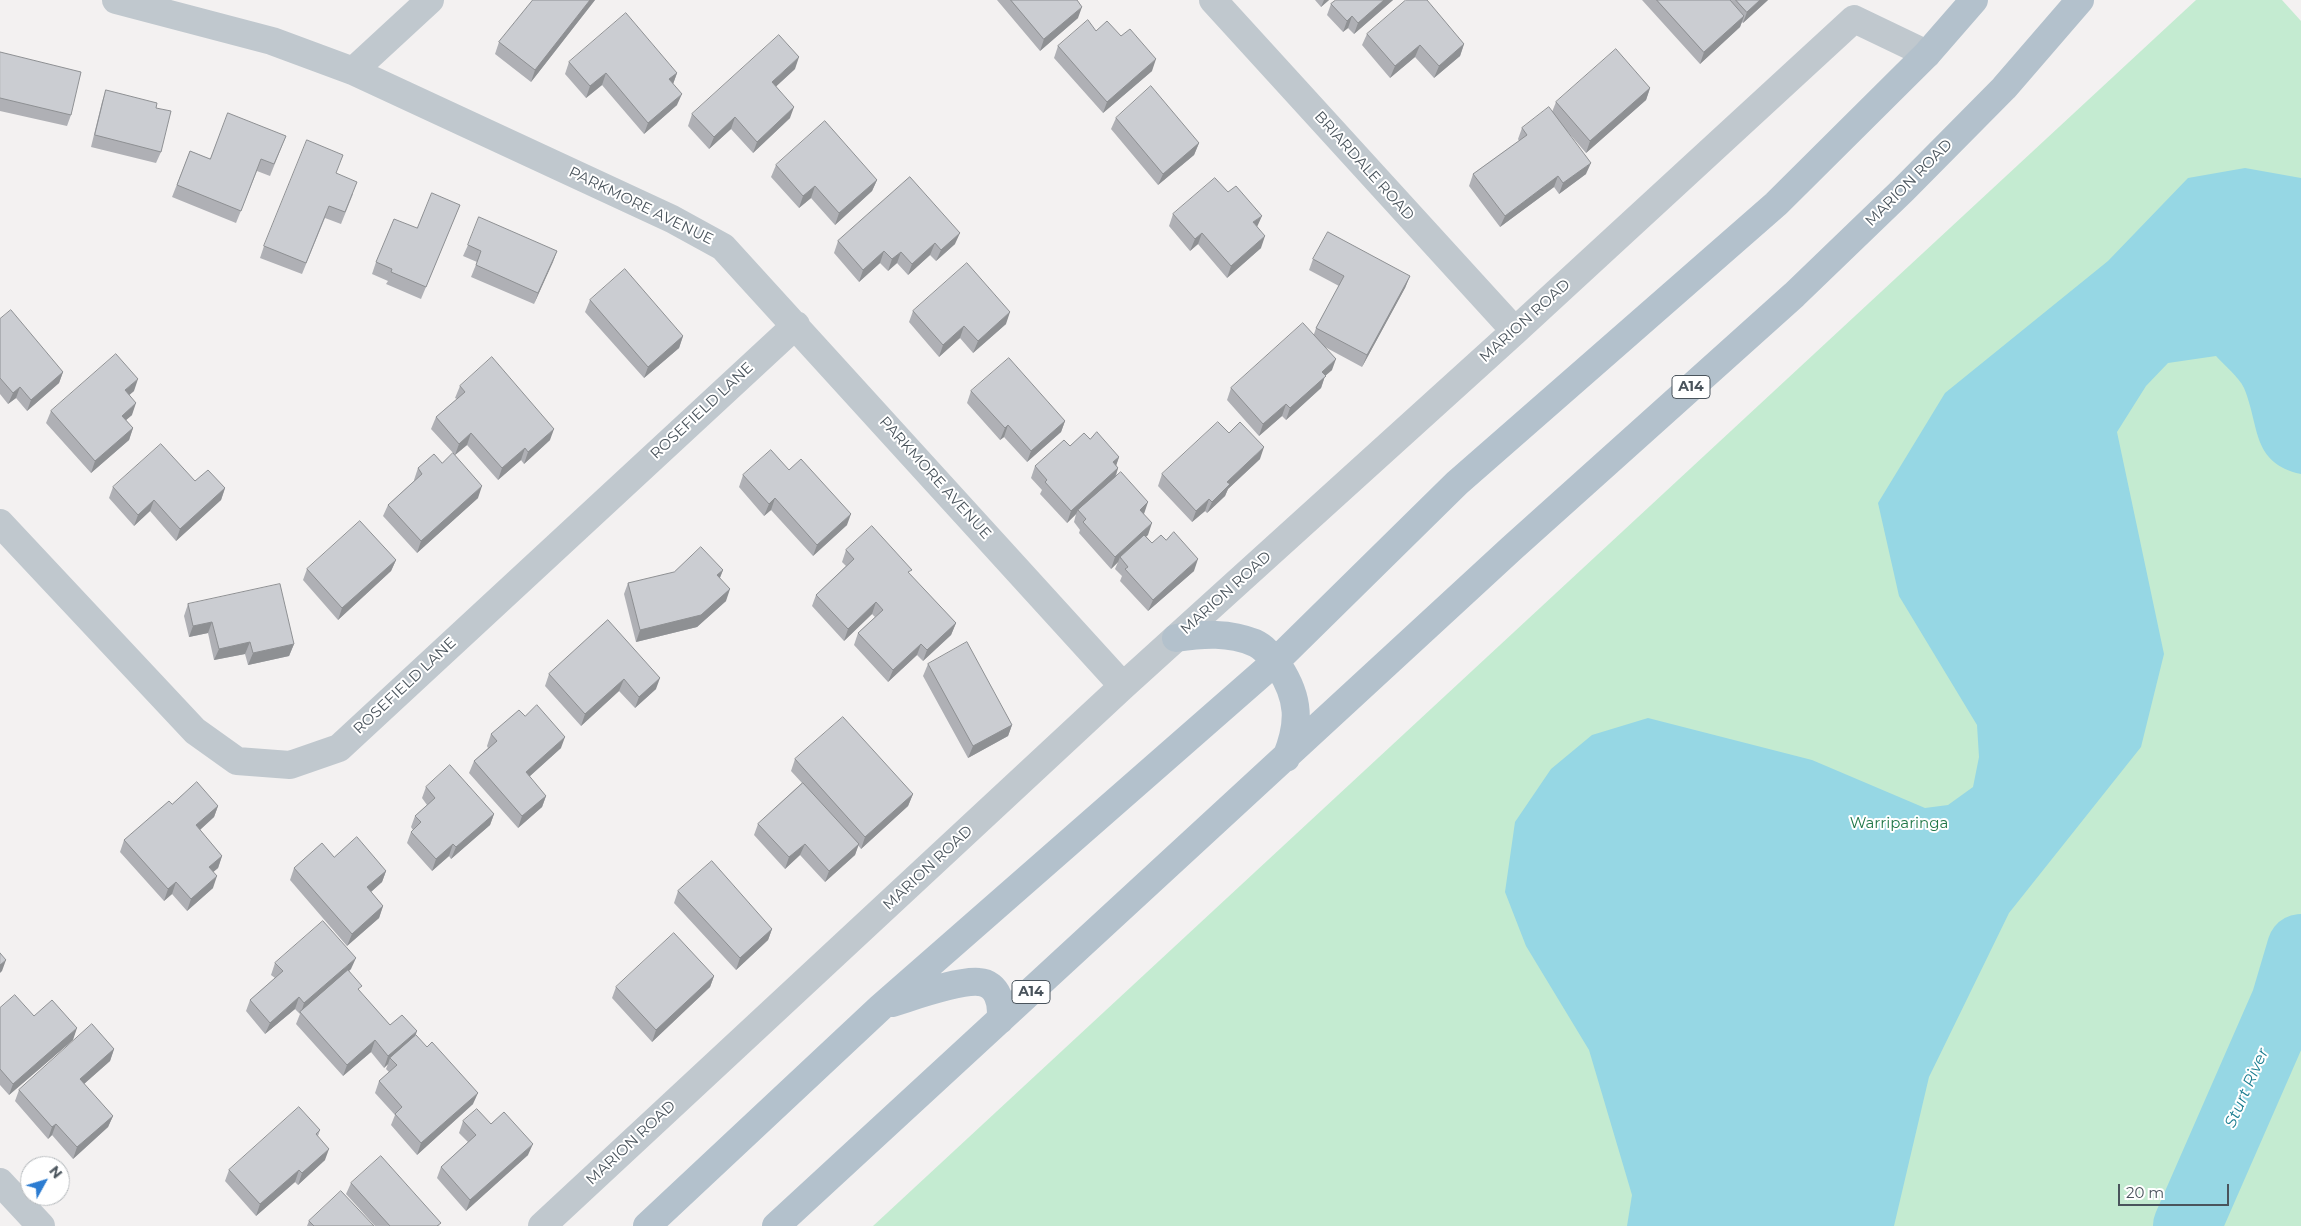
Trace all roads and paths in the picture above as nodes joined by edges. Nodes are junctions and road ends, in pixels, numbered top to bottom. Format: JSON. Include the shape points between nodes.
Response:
{"nodes":[{"id":1,"x":116,"y":0,"type":"edge"},
{"id":2,"x":430,"y":0,"type":"edge"},
{"id":3,"x":1212,"y":0,"type":"edge"},
{"id":4,"x":1974,"y":0,"type":"edge"},
{"id":5,"x":2080,"y":0,"type":"edge"},
{"id":6,"x":1927,"y":54,"type":"junction"},
{"id":7,"x":353,"y":71,"type":"junction"},
{"id":8,"x":796,"y":325,"type":"junction"},
{"id":9,"x":1514,"y":331,"type":"junction"},
{"id":10,"x":0,"y":523,"type":"edge"},
{"id":11,"x":1176,"y":638,"type":"junction"},
{"id":12,"x":1275,"y":662,"type":"junction"},
{"id":13,"x":1124,"y":686,"type":"junction"},
{"id":14,"x":1286,"y":758,"type":"junction"},
{"id":15,"x":881,"y":1007,"type":"junction"},
{"id":16,"x":1000,"y":1020,"type":"junction"},
{"id":17,"x":0,"y":1182,"type":"edge"},
{"id":18,"x":41,"y":1226,"type":"edge"},
{"id":19,"x":542,"y":1226,"type":"edge"},
{"id":20,"x":647,"y":1226,"type":"edge"},
{"id":21,"x":776,"y":1226,"type":"edge"}],
"edges":[{"from":1,"to":7,"type":"street","name":"PARKMORE AVENUE","via":[[272,41]]},
{"from":2,"to":7,"type":"street"},
{"from":3,"to":9,"type":"street","name":"BRIARDALE ROAD"},
{"from":4,"to":6,"type":"main road"},
{"from":5,"to":14,"type":"main road","name":"MARION ROAD","number":"A14","via":[[2004,88],[1801,288],[1520,541]]},
{"from":6,"to":9,"type":"street","name":"MARION ROAD","via":[[1854,19]]},
{"from":6,"to":12,"type":"main road","via":[[1776,204],[1457,482]]},
{"from":7,"to":8,"type":"street","name":"PARKMORE AVENUE","via":[[672,219],[723,246]]},
{"from":8,"to":10,"type":"street","name":"ROSEFIELD LANE","via":[[339,748],[290,765],[237,761],[195,732]]},
{"from":8,"to":13,"type":"street","name":"PARKMORE AVENUE"},
{"from":9,"to":11,"type":"street","name":"MARION ROAD"},
{"from":11,"to":12,"type":"main road","via":[[1204,634],[1241,638],[1260,646]]},
{"from":11,"to":13,"type":"street","name":"MARION ROAD"},
{"from":12,"to":14,"type":"main road","via":[[1296,704],[1294,736]]},
{"from":12,"to":15,"type":"main road"},
{"from":13,"to":19,"type":"street","name":"MARION ROAD"},
{"from":14,"to":16,"type":"main road","name":"MARION ROAD","number":"A14"},
{"from":15,"to":16,"type":"main road","via":[[924,993],[979,982],[990,987],[1000,998]]},
{"from":15,"to":20,"type":"main road"},
{"from":16,"to":21,"type":"main road","name":"MARION ROAD","number":"A14"},
{"from":17,"to":18,"type":"street"}]}
